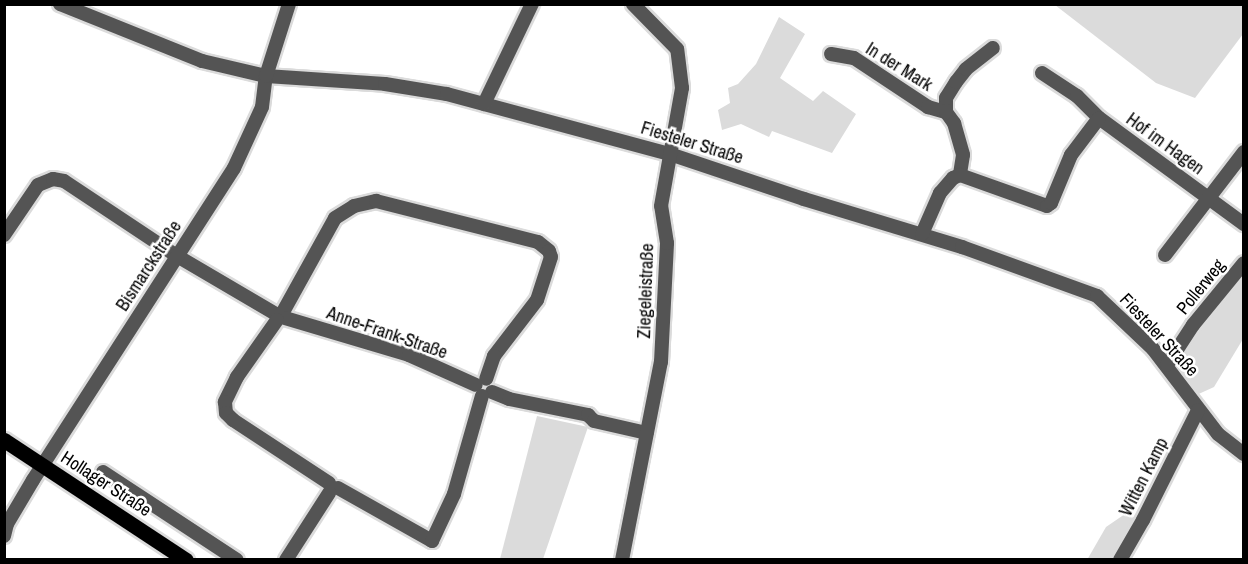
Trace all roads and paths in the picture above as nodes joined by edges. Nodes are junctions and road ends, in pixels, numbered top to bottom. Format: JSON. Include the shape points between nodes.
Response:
{"nodes":[{"id":1,"x":60,"y":4,"type":"edge"},
{"id":2,"x":289,"y":4,"type":"edge"},
{"id":3,"x":532,"y":4,"type":"edge"},
{"id":4,"x":633,"y":4,"type":"edge"},
{"id":5,"x":993,"y":48,"type":"dead end"},
{"id":6,"x":831,"y":54,"type":"dead end"},
{"id":7,"x":1042,"y":74,"type":"dead end"},
{"id":8,"x":266,"y":76,"type":"junction"},
{"id":9,"x":484,"y":104,"type":"junction"},
{"id":10,"x":946,"y":112,"type":"junction"},
{"id":11,"x":1099,"y":118,"type":"junction"},
{"id":12,"x":1244,"y":152,"type":"edge"},
{"id":13,"x":670,"y":154,"type":"junction"},
{"id":14,"x":960,"y":175,"type":"junction"},
{"id":15,"x":1210,"y":199,"type":"junction"},
{"id":16,"x":1244,"y":224,"type":"edge"},
{"id":17,"x":922,"y":234,"type":"junction"},
{"id":18,"x":4,"y":235,"type":"edge"},
{"id":19,"x":1165,"y":255,"type":"dead end"},
{"id":20,"x":177,"y":256,"type":"junction"},
{"id":21,"x":1244,"y":263,"type":"edge"},
{"id":22,"x":280,"y":316,"type":"junction"},
{"id":23,"x":1167,"y":364,"type":"junction"},
{"id":24,"x":484,"y":388,"type":"junction"},
{"id":25,"x":1198,"y":411,"type":"junction"},
{"id":26,"x":647,"y":433,"type":"junction"},
{"id":27,"x":4,"y":440,"type":"edge"},
{"id":28,"x":1244,"y":454,"type":"edge"},
{"id":29,"x":42,"y":466,"type":"junction"},
{"id":30,"x":103,"y":472,"type":"dead end"},
{"id":31,"x":332,"y":488,"type":"junction"},
{"id":32,"x":4,"y":536,"type":"edge"},
{"id":33,"x":186,"y":560,"type":"edge"},
{"id":34,"x":237,"y":560,"type":"edge"},
{"id":35,"x":286,"y":560,"type":"edge"},
{"id":36,"x":622,"y":560,"type":"edge"},
{"id":37,"x":1120,"y":560,"type":"edge"}],
"edges":[{"from":1,"to":8,"type":"street","name":"Fiesteler Straße","via":[[202,61]]},
{"from":2,"to":8,"type":"street","name":"Bismarckstraße"},
{"from":3,"to":9,"type":"street"},
{"from":4,"to":13,"type":"street","name":"Ziegeleistraße","via":[[677,49],[682,88]]},
{"from":5,"to":10,"type":"street","name":"In der Mark","via":[[971,64],[956,82],[946,98]]},
{"from":6,"to":10,"type":"street","name":"In der Mark","via":[[854,58],[928,107]]},
{"from":7,"to":11,"type":"street","name":"Hof im Hagen","via":[[1089,105]]},
{"from":8,"to":9,"type":"street","name":"Fiesteler Straße","via":[[385,84]]},
{"from":8,"to":20,"type":"street","name":"Bismarckstraße","via":[[262,106],[248,141]]},
{"from":9,"to":13,"type":"street","name":"Fiesteler Straße"},
{"from":10,"to":14,"type":"street","name":"In der Mark","via":[[954,123],[963,155]]},
{"from":11,"to":14,"type":"street","name":"Hof im Hagen","via":[[1071,155],[1054,199],[1047,206]]},
{"from":11,"to":15,"type":"street","name":"Hof im Hagen"},
{"from":12,"to":15,"type":"street","name":"Hof im Hagen"},
{"from":13,"to":17,"type":"street","name":"Fiesteler Straße"},
{"from":13,"to":26,"type":"street","name":"Ziegeleistraße","via":[[661,206],[667,243],[661,362]]},
{"from":14,"to":17,"type":"street","via":[[940,193]]},
{"from":15,"to":16,"type":"street","name":"Hof im Hagen"},
{"from":15,"to":19,"type":"street","name":"Hof im Hagen"},
{"from":17,"to":23,"type":"street","name":"Fiesteler Straße","via":[[1097,296]]},
{"from":18,"to":20,"type":"street","name":"Anne-Frank-Straße","via":[[38,185],[53,179],[64,181]]},
{"from":20,"to":22,"type":"street","name":"Anne-Frank-Straße"},
{"from":20,"to":29,"type":"street","name":"Bismarckstraße"},
{"from":21,"to":23,"type":"street","name":"Pollerweg","via":[[1192,325]]},
{"from":22,"to":24,"type":"street","name":"Anne-Frank-Straße","via":[[410,355]]},
{"from":22,"to":24,"type":"street","via":[[335,219],[354,206],[376,201],[538,242],[552,257],[537,300],[494,356]]},
{"from":22,"to":31,"type":"street","via":[[237,377],[225,402],[226,413]]},
{"from":23,"to":25,"type":"street","name":"Fiesteler Straße"},
{"from":24,"to":26,"type":"street","name":"Anne-Frank-Straße","via":[[509,399],[588,415],[594,421]]},
{"from":24,"to":31,"type":"street","via":[[454,494],[432,541]]},
{"from":25,"to":28,"type":"street","name":"Fiesteler Straße","via":[[1218,434]]},
{"from":25,"to":37,"type":"street","name":"Witten Kamp"},
{"from":26,"to":36,"type":"street","name":"Ziegeleistraße"},
{"from":27,"to":29,"type":"main road","name":"Hollager Straße"},
{"from":29,"to":32,"type":"street","name":"Bismarckstraße","via":[[7,524]]},
{"from":29,"to":33,"type":"main road","name":"Hollager Straße"},
{"from":30,"to":34,"type":"street"},
{"from":31,"to":35,"type":"street"}]}
